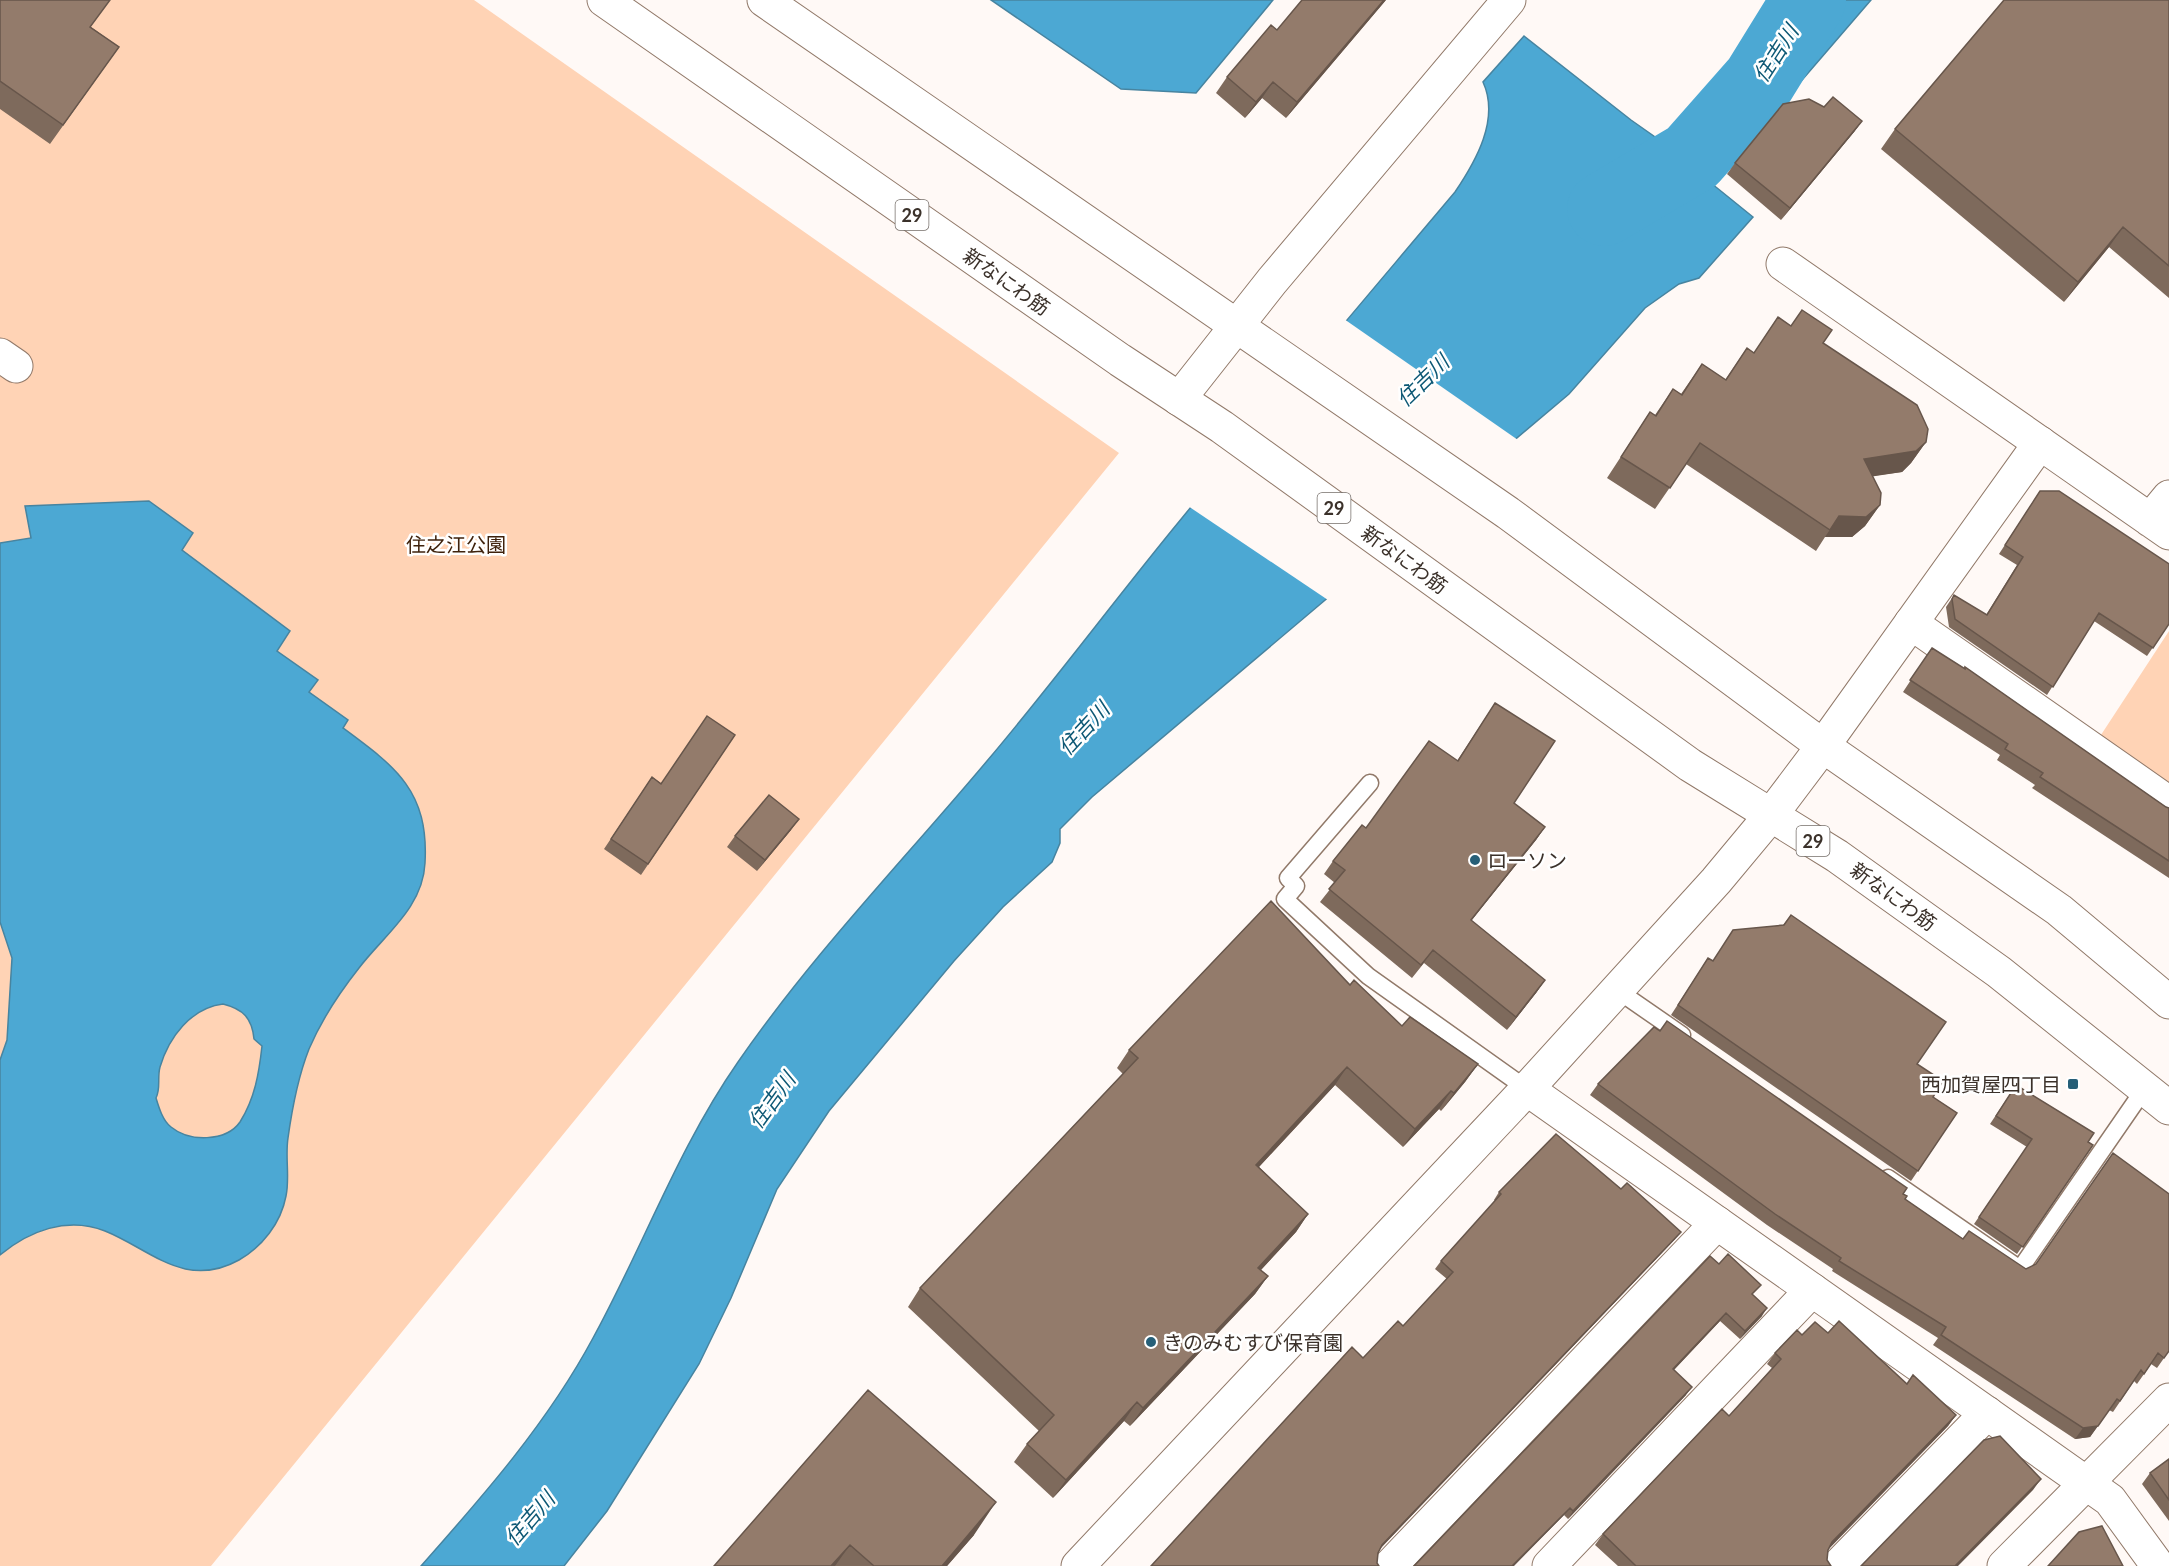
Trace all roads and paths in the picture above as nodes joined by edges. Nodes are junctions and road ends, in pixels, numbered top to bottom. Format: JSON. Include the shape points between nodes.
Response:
{"nodes":[{"id":1,"x":604,"y":0,"type":"edge"},
{"id":2,"x":764,"y":0,"type":"edge"},
{"id":3,"x":1509,"y":0,"type":"edge"},
{"id":4,"x":1783,"y":264,"type":"dead end"},
{"id":5,"x":1237,"y":326,"type":"junction"},
{"id":6,"x":1179,"y":399,"type":"junction"},
{"id":7,"x":2040,"y":443,"type":"junction"},
{"id":8,"x":2163,"y":516,"type":"edge"},
{"id":9,"x":1911,"y":623,"type":"junction"},
{"id":10,"x":1823,"y":746,"type":"junction"},
{"id":11,"x":1370,"y":783,"type":"dead end"},
{"id":12,"x":2169,"y":803,"type":"edge"},
{"id":13,"x":1771,"y":815,"type":"junction"},
{"id":14,"x":1617,"y":990,"type":"junction"},
{"id":15,"x":2169,"y":1002,"type":"edge"},
{"id":16,"x":1695,"y":1044,"type":"edge"},
{"id":17,"x":1527,"y":1089,"type":"junction"},
{"id":18,"x":2157,"y":1098,"type":"edge"},
{"id":19,"x":1872,"y":1167,"type":"edge"},
{"id":20,"x":1717,"y":1223,"type":"junction"},
{"id":21,"x":1812,"y":1290,"type":"junction"},
{"id":22,"x":2169,"y":1400,"type":"edge"},
{"id":23,"x":1987,"y":1413,"type":"junction"},
{"id":24,"x":2085,"y":1483,"type":"junction"},
{"id":25,"x":1086,"y":1563,"type":"edge"},
{"id":26,"x":1390,"y":1566,"type":"edge"},
{"id":27,"x":1549,"y":1566,"type":"edge"},
{"id":28,"x":1838,"y":1566,"type":"edge"},
{"id":29,"x":2004,"y":1566,"type":"edge"},
{"id":30,"x":2158,"y":1566,"type":"edge"}],
"edges":[{"from":1,"to":6,"type":"street","name":"新なにわ筋","number":"29"},
{"from":2,"to":5,"type":"street"},
{"from":3,"to":5,"type":"street"},
{"from":4,"to":7,"type":"street"},
{"from":5,"to":6,"type":"street"},
{"from":5,"to":10,"type":"street","via":[[1508,513]]},
{"from":6,"to":13,"type":"street","name":"新なにわ筋","number":"29","via":[[1690,765]]},
{"from":7,"to":8,"type":"street"},
{"from":7,"to":9,"type":"street"},
{"from":9,"to":10,"type":"street"},
{"from":9,"to":12,"type":"street"},
{"from":10,"to":13,"type":"street"},
{"from":10,"to":15,"type":"street","via":[[2059,910]]},
{"from":11,"to":17,"type":"lane","via":[[1288,878],[1296,886],[1285,899],[1368,976]]},
{"from":13,"to":14,"type":"street"},
{"from":13,"to":18,"type":"street","name":"新なにわ筋","number":"29","via":[[1837,856],[1999,972]]},
{"from":14,"to":16,"type":"lane"},
{"from":14,"to":17,"type":"street"},
{"from":17,"to":20,"type":"street"},
{"from":17,"to":25,"type":"street"},
{"from":18,"to":19,"type":"lane","via":[[2020,1269]]},
{"from":20,"to":21,"type":"street"},
{"from":20,"to":26,"type":"street"},
{"from":21,"to":23,"type":"street"},
{"from":21,"to":27,"type":"street"},
{"from":22,"to":24,"type":"street"},
{"from":23,"to":24,"type":"street"},
{"from":23,"to":28,"type":"street"},
{"from":24,"to":29,"type":"street"},
{"from":24,"to":30,"type":"street","via":[[2110,1500]]}]}
